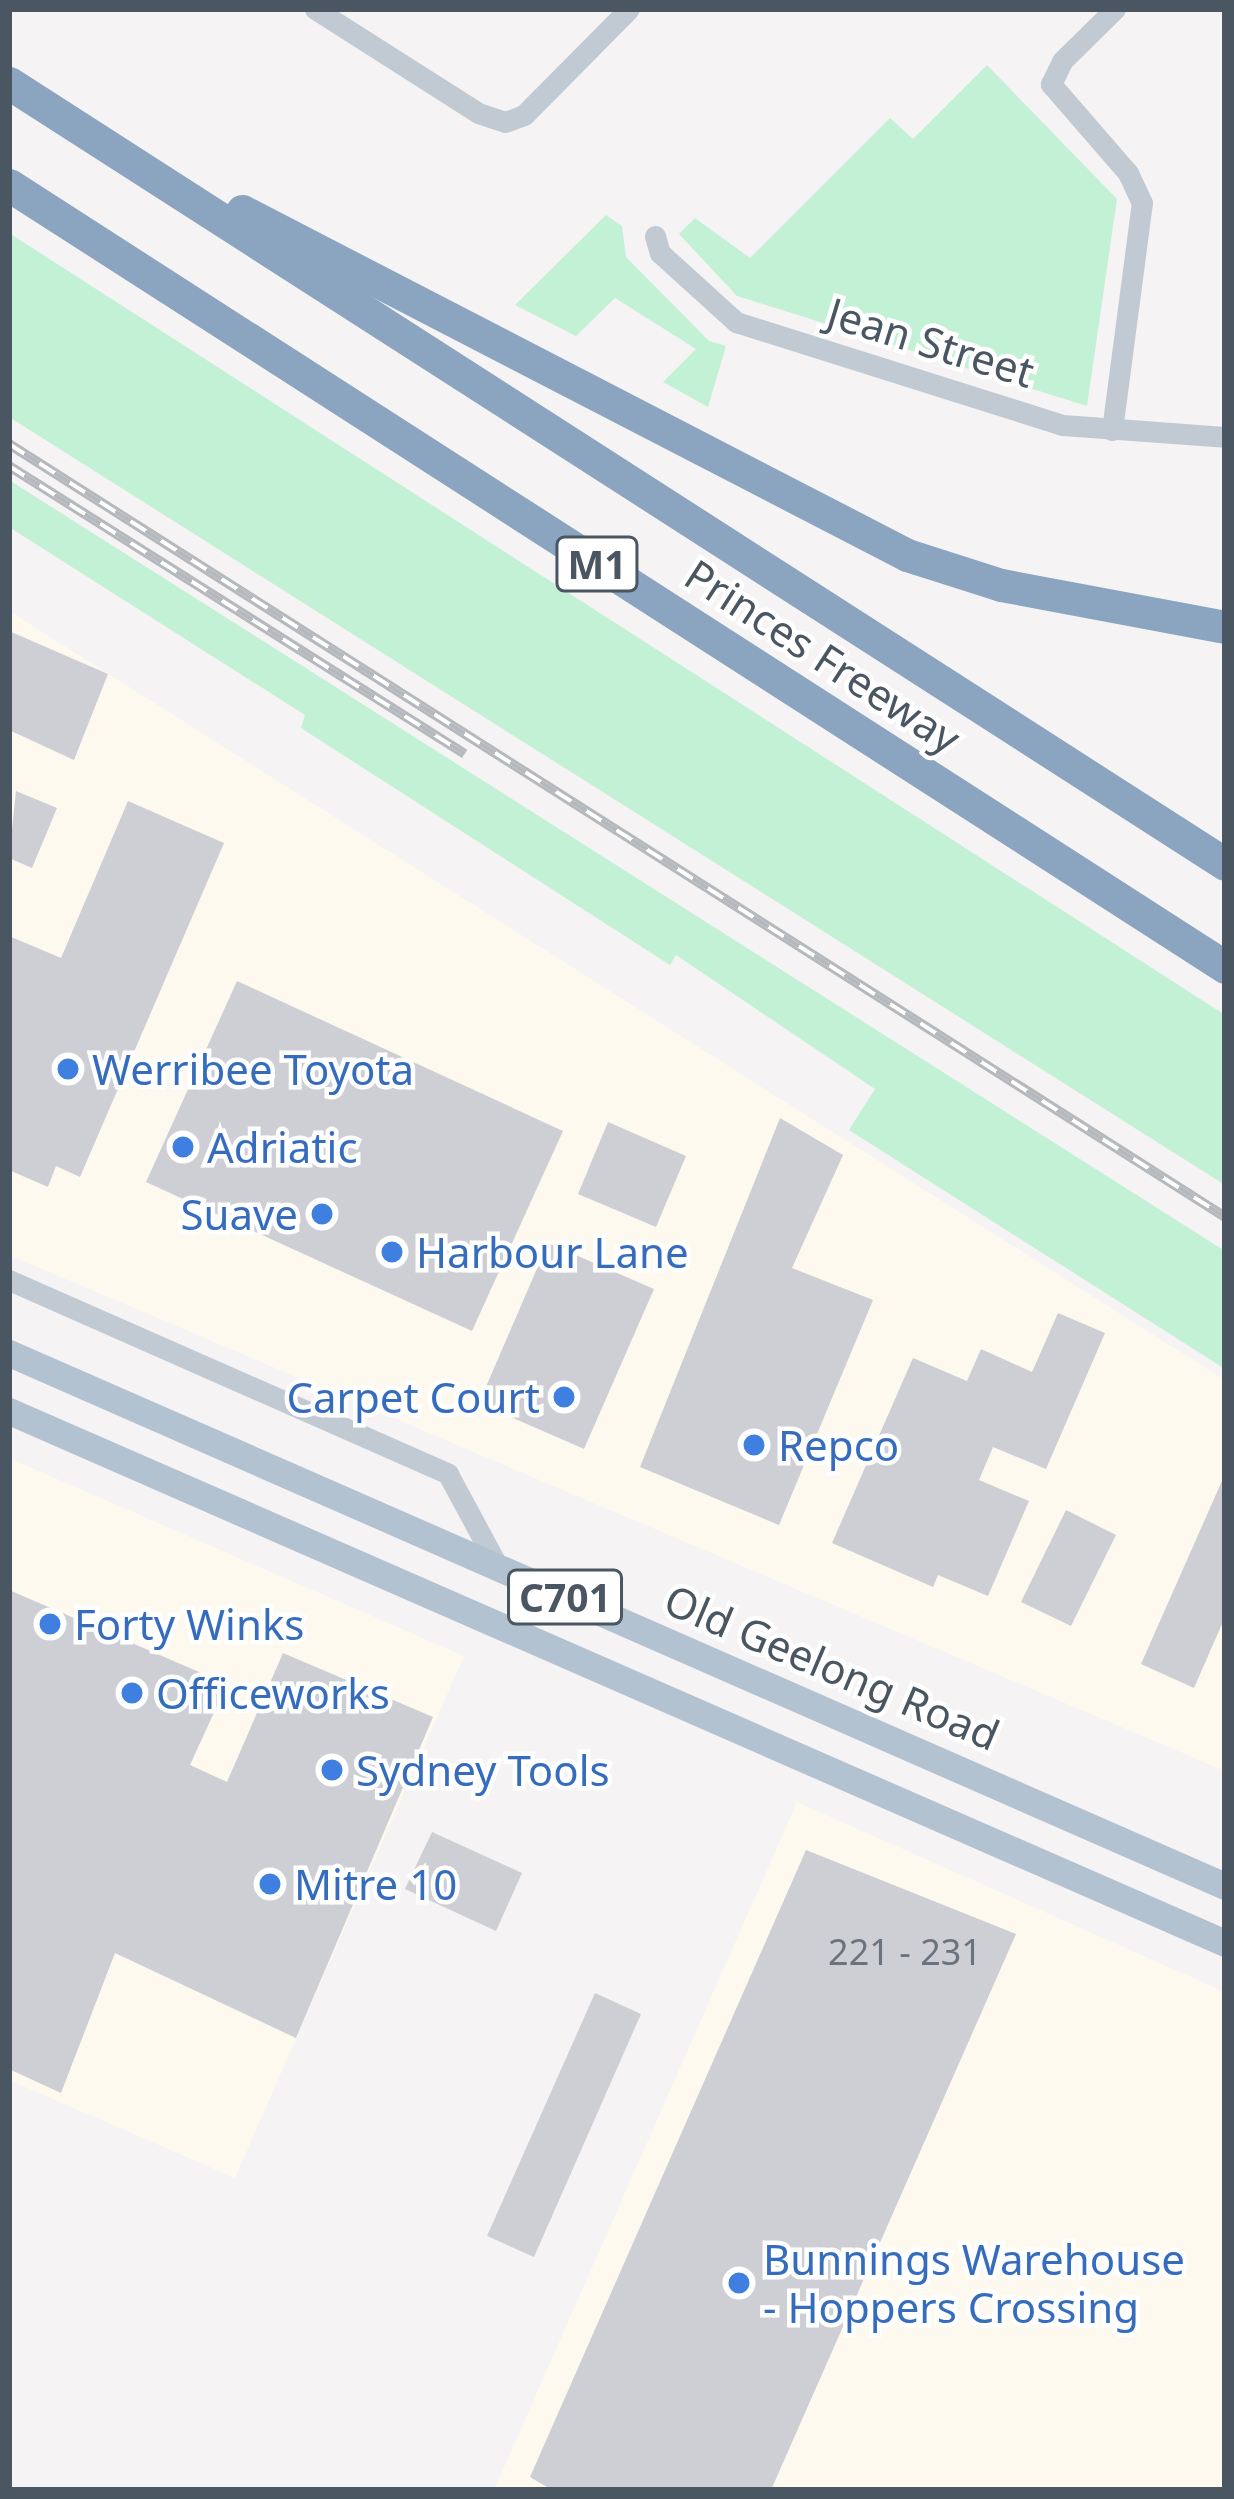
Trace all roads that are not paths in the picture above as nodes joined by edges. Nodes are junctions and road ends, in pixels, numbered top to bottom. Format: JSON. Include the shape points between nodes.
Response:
{"nodes":[{"id":1,"x":315,"y":9,"type":"edge"},
{"id":2,"x":629,"y":9,"type":"edge"},
{"id":3,"x":1115,"y":9,"type":"edge"},
{"id":4,"x":9,"y":82,"type":"edge"},
{"id":5,"x":100,"y":141,"type":"junction"},
{"id":6,"x":9,"y":185,"type":"edge"},
{"id":7,"x":655,"y":236,"type":"dead end"},
{"id":8,"x":1112,"y":430,"type":"junction"},
{"id":9,"x":1225,"y":437,"type":"edge"},
{"id":10,"x":1225,"y":627,"type":"edge"},
{"id":11,"x":1225,"y":864,"type":"edge"},
{"id":12,"x":1225,"y":969,"type":"edge"},
{"id":13,"x":9,"y":1280,"type":"edge"},
{"id":14,"x":9,"y":1353,"type":"edge"},
{"id":15,"x":9,"y":1411,"type":"edge"},
{"id":16,"x":326,"y":1491,"type":"junction"},
{"id":17,"x":306,"y":1541,"type":"junction"},
{"id":18,"x":498,"y":1567,"type":"junction"},
{"id":19,"x":651,"y":1634,"type":"junction"},
{"id":20,"x":748,"y":1678,"type":"junction"},
{"id":21,"x":630,"y":1684,"type":"junction"},
{"id":22,"x":728,"y":1726,"type":"junction"},
{"id":23,"x":1122,"y":1840,"type":"junction"},
{"id":24,"x":1225,"y":1886,"type":"edge"},
{"id":25,"x":1101,"y":1890,"type":"junction"},
{"id":26,"x":1225,"y":1943,"type":"edge"}],
"edges":[{"from":1,"to":2,"type":"street","via":[[478,113],[505,122],[524,115]]},
{"from":3,"to":8,"type":"street","via":[[1051,84],[1128,173],[1142,202]]},
{"from":4,"to":5,"type":"highway","name":"Princes Freeway","number":"M1"},
{"from":5,"to":10,"type":"highway","via":[[908,555],[1001,585]]},
{"from":5,"to":11,"type":"highway","name":"Princes Freeway","number":"M1"},
{"from":6,"to":12,"type":"highway","name":"Princes Freeway","number":"M1"},
{"from":7,"to":8,"type":"street","name":"Jean Street","via":[[660,253],[736,322],[1053,422]]},
{"from":8,"to":9,"type":"street","name":"Jean Street"},
{"from":13,"to":18,"type":"street","via":[[448,1474]]},
{"from":14,"to":16,"type":"main road","name":"Old Geelong Road","number":"C701"},
{"from":15,"to":17,"type":"main road","number":"C701"},
{"from":16,"to":17,"type":"main road"},
{"from":16,"to":18,"type":"main road","name":"Old Geelong Road","number":"C701"},
{"from":17,"to":21,"type":"main road","number":"C701"},
{"from":18,"to":19,"type":"main road","name":"Old Geelong Road","number":"C701"},
{"from":19,"to":20,"type":"main road","name":"Old Geelong Road","number":"C701"},
{"from":19,"to":21,"type":"main road"},
{"from":20,"to":22,"type":"main road"},
{"from":20,"to":23,"type":"main road","name":"Old Geelong Road","number":"C701"},
{"from":21,"to":22,"type":"main road","number":"C701"},
{"from":22,"to":25,"type":"main road","number":"C701"},
{"from":23,"to":24,"type":"main road","name":"Old Geelong Road","number":"C701"},
{"from":23,"to":25,"type":"main road"},
{"from":25,"to":26,"type":"main road","number":"C701"}]}
